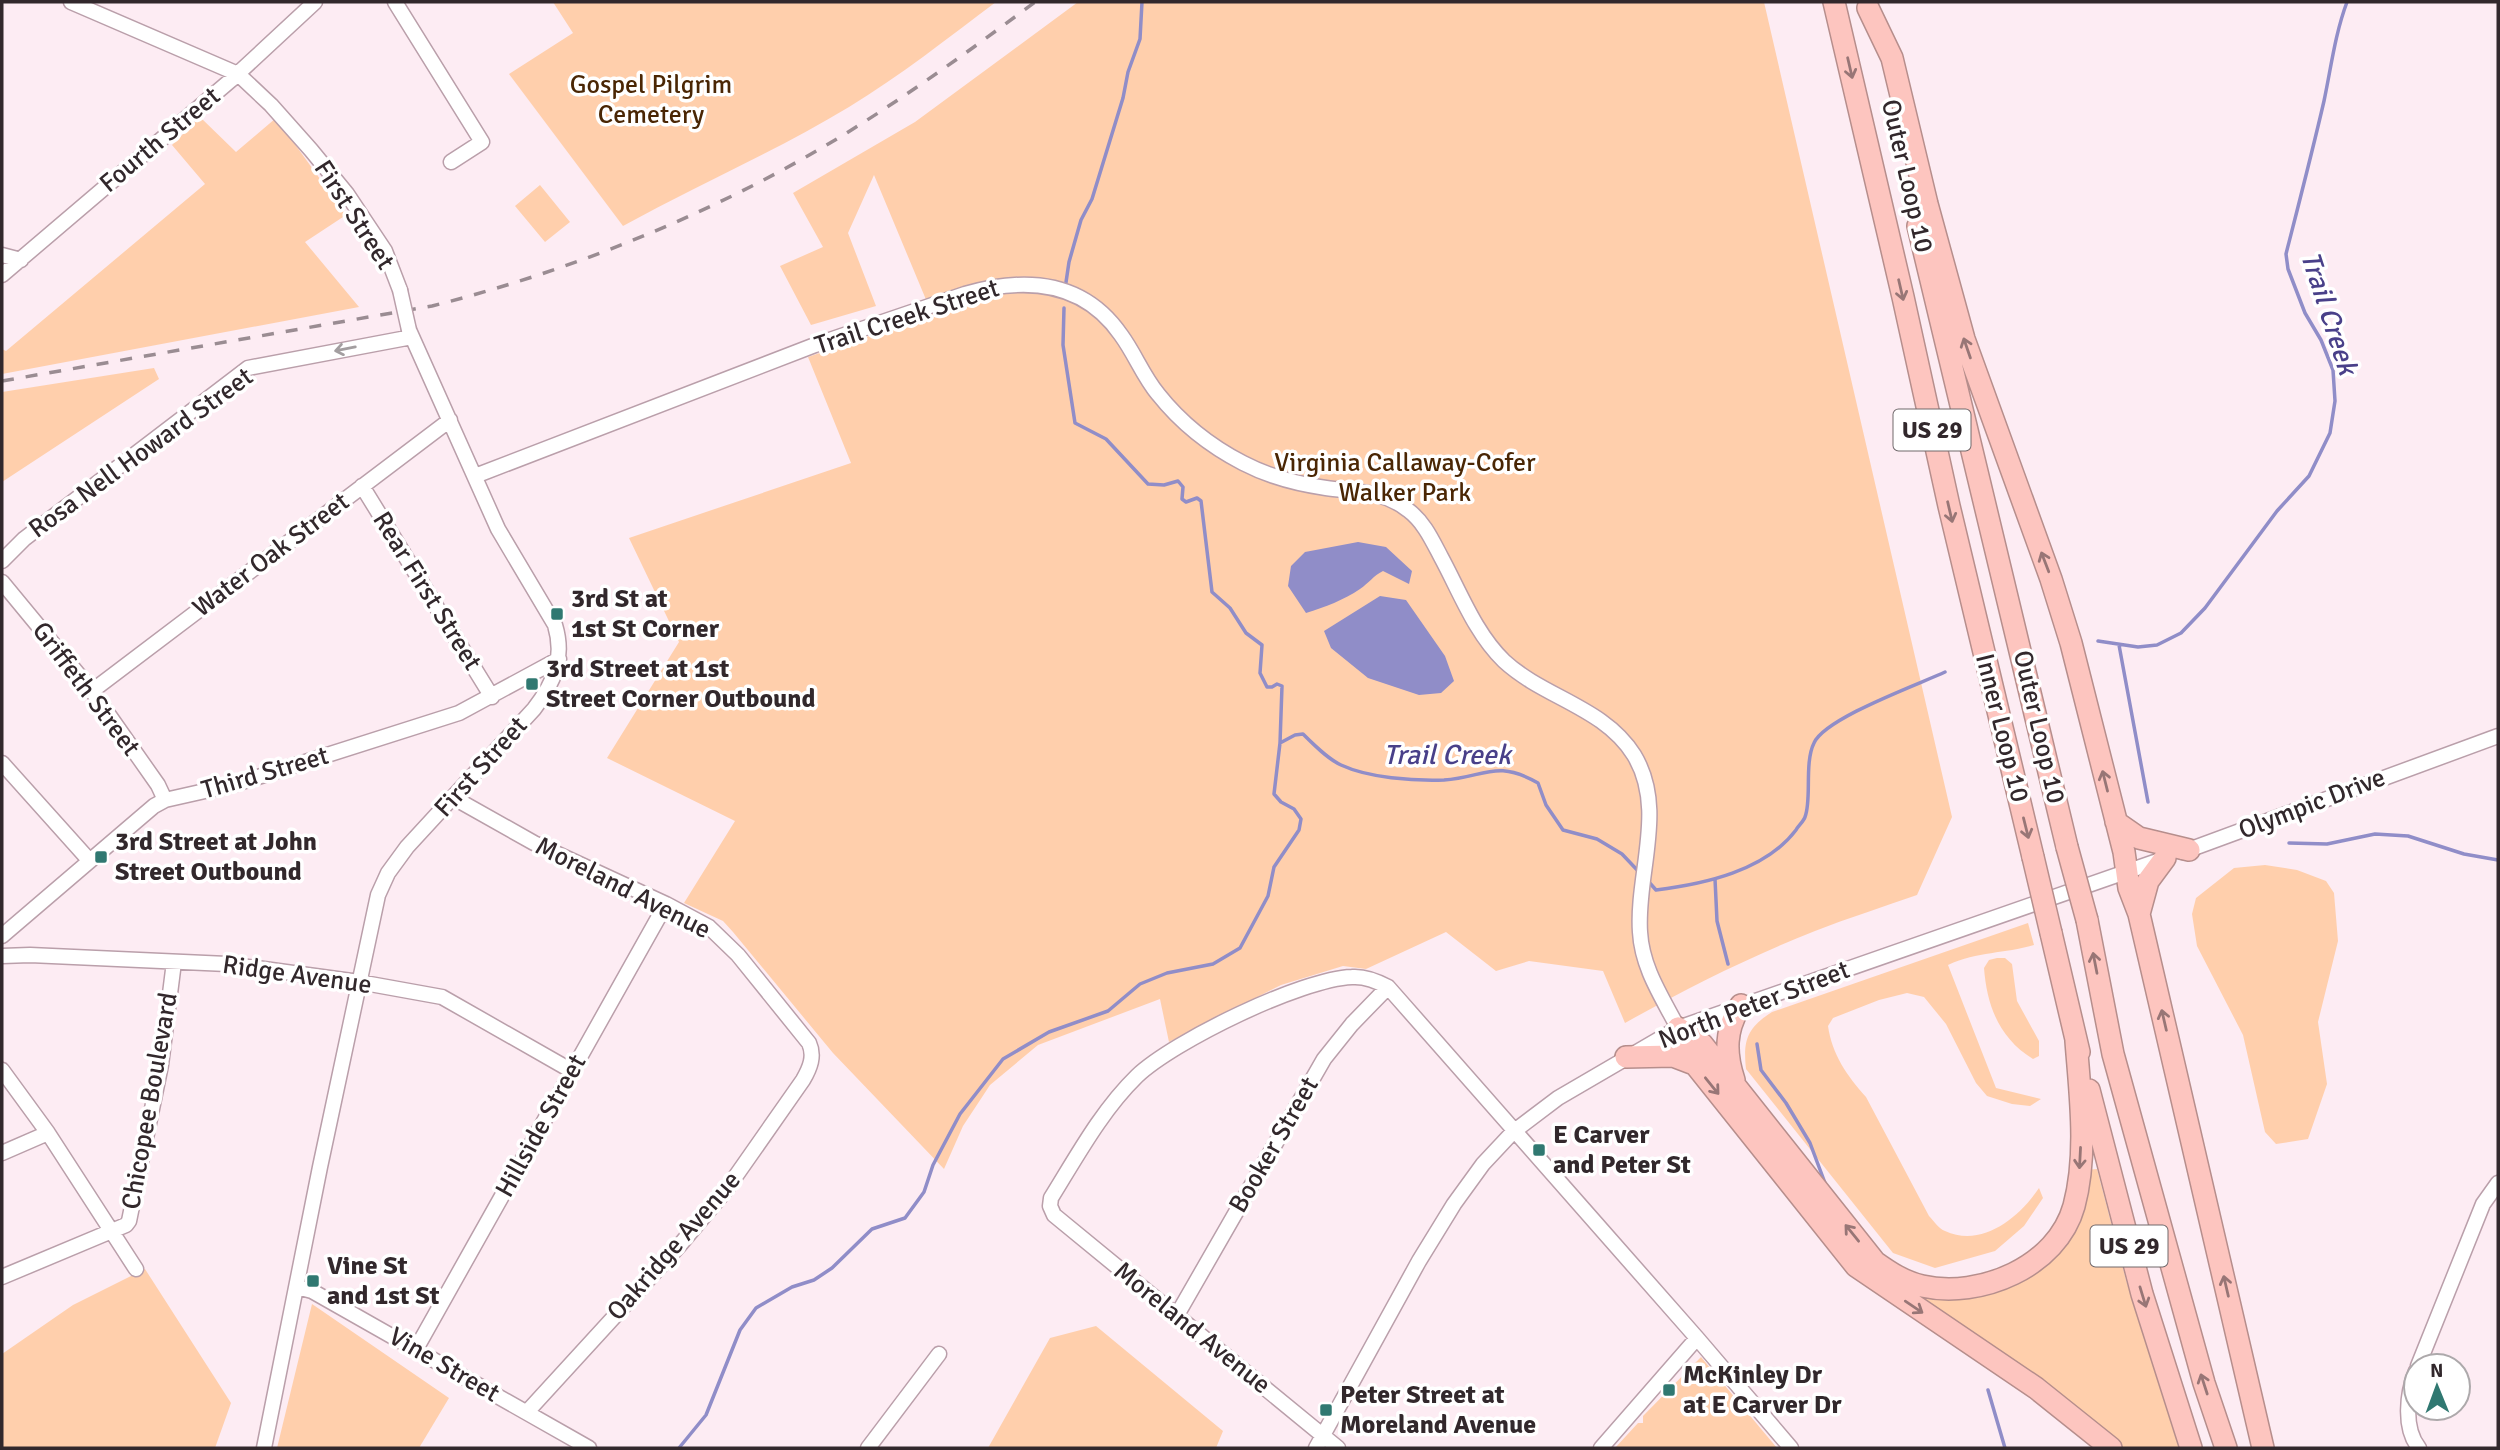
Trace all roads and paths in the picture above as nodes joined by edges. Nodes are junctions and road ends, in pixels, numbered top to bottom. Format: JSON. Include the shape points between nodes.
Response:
{"nodes":[{"id":1,"x":71,"y":2,"type":"edge"},
{"id":2,"x":315,"y":2,"type":"edge"},
{"id":3,"x":396,"y":2,"type":"edge"},
{"id":4,"x":1834,"y":2,"type":"edge"},
{"id":5,"x":1867,"y":5,"type":"edge"},
{"id":6,"x":238,"y":74,"type":"junction"},
{"id":7,"x":451,"y":162,"type":"dead end"},
{"id":8,"x":2,"y":255,"type":"edge"},
{"id":9,"x":21,"y":260,"type":"junction"},
{"id":10,"x":2,"y":275,"type":"edge"},
{"id":11,"x":410,"y":334,"type":"junction"},
{"id":12,"x":450,"y":420,"type":"junction"},
{"id":13,"x":475,"y":476,"type":"junction"},
{"id":14,"x":362,"y":486,"type":"junction"},
{"id":15,"x":2,"y":561,"type":"edge"},
{"id":16,"x":2,"y":582,"type":"edge"},
{"id":17,"x":559,"y":659,"type":"junction"},
{"id":18,"x":92,"y":691,"type":"junction"},
{"id":19,"x":492,"y":697,"type":"junction"},
{"id":20,"x":2498,"y":736,"type":"edge"},
{"id":21,"x":2,"y":763,"type":"edge"},
{"id":22,"x":454,"y":798,"type":"junction"},
{"id":23,"x":165,"y":800,"type":"junction"},
{"id":24,"x":2116,"y":822,"type":"junction"},
{"id":25,"x":2189,"y":850,"type":"junction"},
{"id":26,"x":2165,"y":858,"type":"junction"},
{"id":27,"x":89,"y":860,"type":"junction"},
{"id":28,"x":2127,"y":871,"type":"junction"},
{"id":29,"x":666,"y":904,"type":"junction"},
{"id":30,"x":2140,"y":914,"type":"junction"},
{"id":31,"x":2,"y":936,"type":"edge"},
{"id":32,"x":2,"y":956,"type":"edge"},
{"id":33,"x":174,"y":962,"type":"junction"},
{"id":34,"x":359,"y":982,"type":"junction"},
{"id":35,"x":1388,"y":988,"type":"junction"},
{"id":36,"x":1741,"y":1005,"type":"junction"},
{"id":37,"x":1678,"y":1028,"type":"junction"},
{"id":38,"x":2076,"y":1041,"type":"junction"},
{"id":39,"x":1626,"y":1058,"type":"junction"},
{"id":40,"x":1694,"y":1064,"type":"junction"},
{"id":41,"x":2,"y":1070,"type":"edge"},
{"id":42,"x":809,"y":1070,"type":"joint"},
{"id":43,"x":572,"y":1071,"type":"junction"},
{"id":44,"x":1737,"y":1088,"type":"junction"},
{"id":45,"x":1513,"y":1132,"type":"junction"},
{"id":46,"x":48,"y":1133,"type":"junction"},
{"id":47,"x":2,"y":1153,"type":"edge"},
{"id":48,"x":2498,"y":1183,"type":"edge"},
{"id":49,"x":112,"y":1231,"type":"junction"},
{"id":50,"x":136,"y":1269,"type":"dead end"},
{"id":51,"x":2,"y":1277,"type":"edge"},
{"id":52,"x":297,"y":1287,"type":"junction"},
{"id":53,"x":1177,"y":1315,"type":"junction"},
{"id":54,"x":1697,"y":1338,"type":"junction"},
{"id":55,"x":416,"y":1349,"type":"junction"},
{"id":56,"x":2423,"y":1352,"type":"edge"},
{"id":57,"x":939,"y":1354,"type":"dead end"},
{"id":58,"x":527,"y":1412,"type":"junction"},
{"id":59,"x":2408,"y":1422,"type":"edge"},
{"id":60,"x":1319,"y":1442,"type":"edge"},
{"id":61,"x":264,"y":1448,"type":"edge"},
{"id":62,"x":589,"y":1448,"type":"edge"},
{"id":63,"x":868,"y":1448,"type":"edge"},
{"id":64,"x":1338,"y":1448,"type":"edge"},
{"id":65,"x":1601,"y":1448,"type":"edge"},
{"id":66,"x":1791,"y":1448,"type":"edge"},
{"id":67,"x":2111,"y":1448,"type":"edge"},
{"id":68,"x":2191,"y":1448,"type":"edge"},
{"id":69,"x":2226,"y":1448,"type":"edge"},
{"id":70,"x":2263,"y":1448,"type":"edge"},
{"id":71,"x":2418,"y":1448,"type":"edge"}],
"edges":[{"from":1,"to":6,"type":"street","name":"First Street"},
{"from":2,"to":6,"type":"street","name":"Fourth Street"},
{"from":3,"to":7,"type":"street","via":[[482,142]]},
{"from":4,"to":38,"type":"highway","name":"Inner Loop 10","number":"US 29","one_way":true,"bridge":true},
{"from":24,"to":5,"type":"highway","one_way":true,"via":[[2071,643],[1964,339],[1892,58]]},
{"from":69,"to":5,"type":"highway","name":"Outer Loop 10","number":"US 29","one_way":true,"bridge":true,"via":[[2113,1054],[2087,920]]},
{"from":6,"to":9,"type":"street","name":"Fourth Street"},
{"from":6,"to":11,"type":"street","name":"First Street","bridge":true,"via":[[311,150],[385,251]]},
{"from":8,"to":9,"type":"street"},
{"from":9,"to":10,"type":"street","name":"Fourth Street"},
{"from":11,"to":12,"type":"street","name":"First Street"},
{"from":11,"to":15,"type":"street","name":"Rosa Nell Howard Street","one_way":true,"via":[[248,368],[24,539]]},
{"from":12,"to":13,"type":"street","name":"First Street"},
{"from":12,"to":14,"type":"street","name":"Water Oak Street"},
{"from":13,"to":17,"type":"street","name":"First Street","via":[[498,529],[555,625]]},
{"from":13,"to":37,"type":"street","name":"Trail Creek Street","via":[[815,345],[988,287],[1022,283],[1056,289],[1084,301],[1110,321],[1164,401],[1224,453],[1283,480],[1366,491],[1408,510],[1430,534],[1472,618],[1504,661],[1618,734],[1634,755],[1649,808],[1639,930],[1646,967]]},
{"from":14,"to":18,"type":"street","name":"Water Oak Street"},
{"from":14,"to":19,"type":"street","name":"Rear First Street"},
{"from":16,"to":18,"type":"street","name":"Griffeth Street"},
{"from":17,"to":19,"type":"street","name":"Third Street"},
{"from":17,"to":22,"type":"street","name":"First Street","via":[[549,688],[534,709]]},
{"from":18,"to":23,"type":"street","name":"Griffeth Street"},
{"from":19,"to":23,"type":"street","name":"Third Street","via":[[458,713],[236,785]]},
{"from":20,"to":25,"type":"street","name":"Olympic Drive"},
{"from":21,"to":27,"type":"street"},
{"from":22,"to":29,"type":"street","name":"Moreland Avenue","via":[[534,843]]},
{"from":22,"to":34,"type":"street","name":"First Street","via":[[388,873],[373,912]]},
{"from":23,"to":27,"type":"street","name":"Third Street","via":[[146,810]]},
{"from":24,"to":25,"type":"highway","via":[[2139,838]]},
{"from":24,"to":28,"type":"highway"},
{"from":25,"to":26,"type":"street","name":"Olympic Drive"},
{"from":26,"to":28,"type":"street","name":"Olympic Drive"},
{"from":26,"to":30,"type":"highway","via":[[2148,881]]},
{"from":27,"to":31,"type":"street","name":"Third Street"},
{"from":28,"to":30,"type":"highway"},
{"from":28,"to":36,"type":"street","name":"North Peter Street"},
{"from":29,"to":42,"type":"street","name":"Moreland Avenue","via":[[709,927],[738,955],[808,1043],[812,1055]]},
{"from":29,"to":43,"type":"street","name":"Hillside Street"},
{"from":70,"to":30,"type":"highway","one_way":true},
{"from":32,"to":33,"type":"street","name":"Ridge Avenue"},
{"from":33,"to":34,"type":"street","name":"Ridge Avenue","via":[[227,964]]},
{"from":33,"to":49,"type":"street","name":"Chicopee Boulevard","via":[[161,1065],[131,1214],[126,1225]]},
{"from":34,"to":43,"type":"street","name":"Ridge Avenue","via":[[442,997]]},
{"from":34,"to":52,"type":"street","name":"First Street"},
{"from":35,"to":45,"type":"street"},
{"from":35,"to":53,"type":"street","name":"Booker Street","via":[[1324,1059]]},
{"from":35,"to":53,"type":"street","name":"Moreland Avenue","via":[[1351,977],[1252,1009],[1167,1054],[1136,1077],[1086,1142],[1051,1198],[1054,1215]]},
{"from":36,"to":37,"type":"street","name":"North Peter Street"},
{"from":36,"to":44,"type":"highway","via":[[1732,1018],[1727,1041]]},
{"from":37,"to":39,"type":"street","name":"North Peter Street"},
{"from":37,"to":40,"type":"highway"},
{"from":37,"to":44,"type":"highway","via":[[1702,1044]]},
{"from":38,"to":44,"type":"highway","one_way":true,"via":[[2081,1112],[2074,1207],[2057,1240],[2028,1266],[1992,1283],[1960,1288],[1922,1286],[1875,1262]]},
{"from":38,"to":68,"type":"highway","name":"Inner Loop 10","number":"US 29","one_way":true,"via":[[2142,1294]]},
{"from":39,"to":40,"type":"highway","via":[[1673,1056]]},
{"from":39,"to":45,"type":"street","name":"North Peter Street","via":[[1567,1092]]},
{"from":40,"to":67,"type":"highway","one_way":true,"via":[[1856,1266],[2036,1388]]},
{"from":41,"to":46,"type":"street"},
{"from":42,"to":58,"type":"street","name":"Oakridge Avenue","via":[[726,1190]]},
{"from":43,"to":55,"type":"street","name":"Hillside Street"},
{"from":45,"to":54,"type":"street"},
{"from":45,"to":60,"type":"street","name":"North Peter Street","via":[[1483,1164],[1436,1231]]},
{"from":46,"to":47,"type":"street"},
{"from":46,"to":49,"type":"street"},
{"from":48,"to":56,"type":"street","via":[[2483,1204]]},
{"from":49,"to":50,"type":"street"},
{"from":49,"to":51,"type":"street"},
{"from":52,"to":55,"type":"street","name":"Vine Street"},
{"from":52,"to":61,"type":"street","name":"First Street"},
{"from":53,"to":60,"type":"street","name":"Moreland Avenue"},
{"from":54,"to":65,"type":"street"},
{"from":54,"to":66,"type":"street"},
{"from":55,"to":58,"type":"street","name":"Vine Street"},
{"from":57,"to":63,"type":"street"},
{"from":58,"to":62,"type":"street","name":"Vine Street"},
{"from":59,"to":71,"type":"street"},
{"from":60,"to":64,"type":"street","name":"Moreland Avenue"}]}
